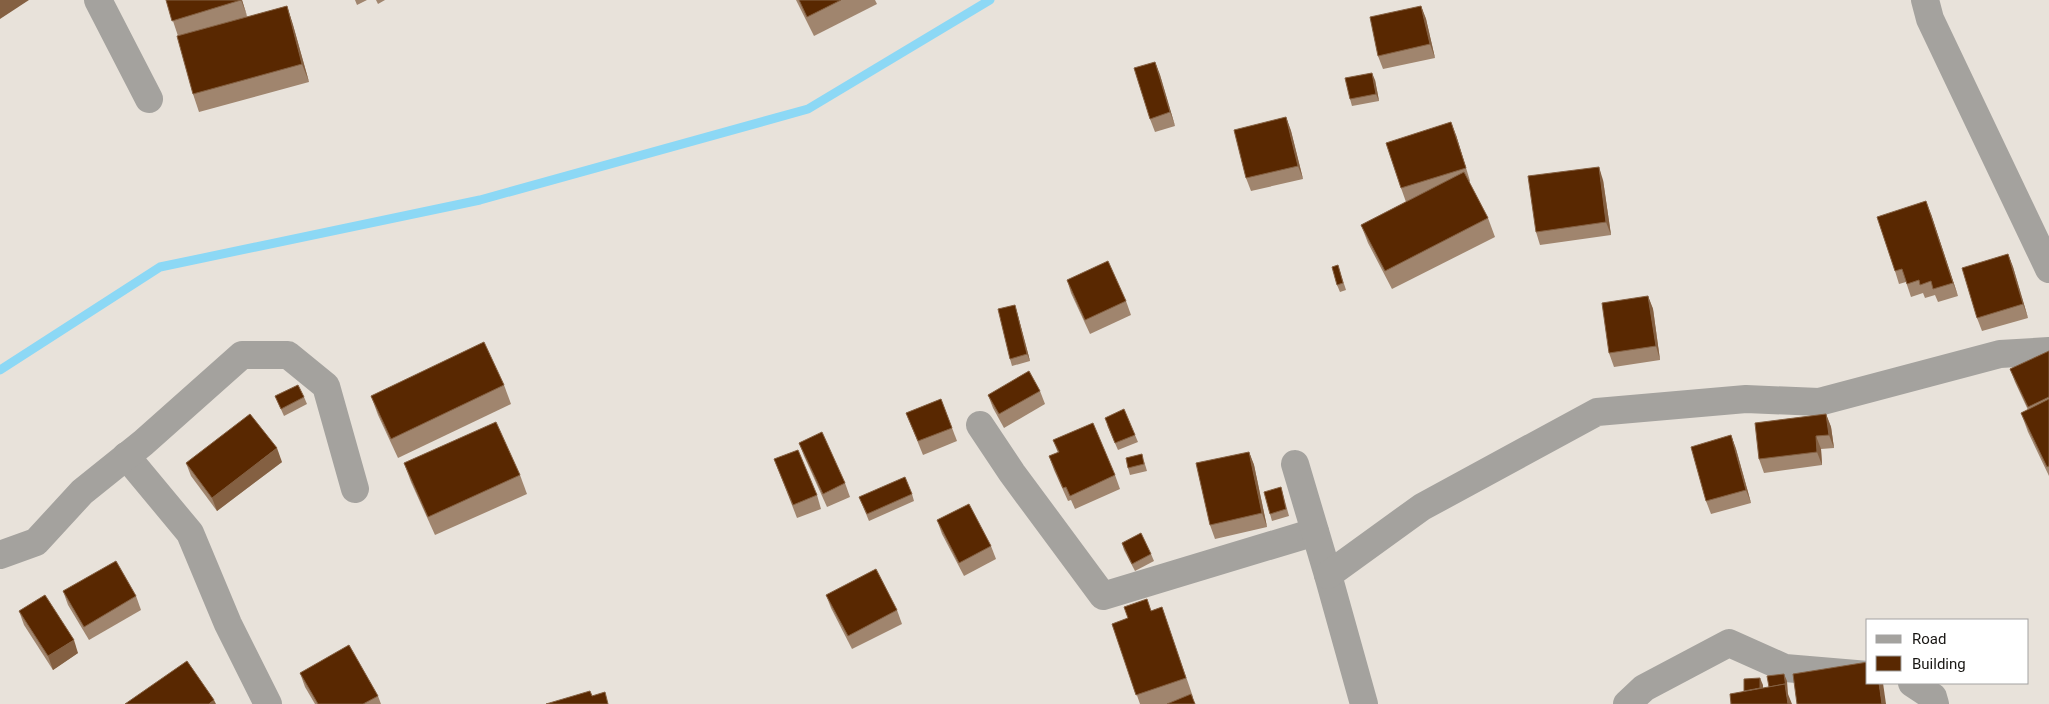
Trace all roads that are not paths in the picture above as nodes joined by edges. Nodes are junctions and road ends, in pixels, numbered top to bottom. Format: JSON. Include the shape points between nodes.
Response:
{"nodes":[{"id":1,"x":98,"y":0,"type":"edge"},
{"id":2,"x":1924,"y":0,"type":"edge"},
{"id":3,"x":149,"y":99,"type":"dead end"},
{"id":4,"x":2049,"y":269,"type":"edge"},
{"id":5,"x":2049,"y":351,"type":"edge"},
{"id":6,"x":980,"y":425,"type":"dead end"},
{"id":7,"x":126,"y":456,"type":"junction"},
{"id":8,"x":1295,"y":464,"type":"dead end"},
{"id":9,"x":355,"y":489,"type":"dead end"},
{"id":10,"x":1315,"y":532,"type":"junction"},
{"id":11,"x":0,"y":555,"type":"edge"},
{"id":12,"x":1328,"y":575,"type":"junction"},
{"id":13,"x":1866,"y":675,"type":"edge"},
{"id":14,"x":1914,"y":684,"type":"edge"},
{"id":15,"x":268,"y":704,"type":"edge"},
{"id":16,"x":1364,"y":704,"type":"edge"},
{"id":17,"x":1627,"y":704,"type":"edge"},
{"id":18,"x":1935,"y":704,"type":"edge"}],
"edges":[{"from":1,"to":3,"type":"street"},
{"from":2,"to":4,"type":"street","via":[[1930,19]]},
{"from":5,"to":12,"type":"street","via":[[2000,354],[1819,402],[1746,399],[1597,412],[1422,507]]},
{"from":6,"to":10,"type":"street","via":[[1103,596]]},
{"from":7,"to":9,"type":"street","via":[[242,355],[288,355],[326,386]]},
{"from":7,"to":11,"type":"street","via":[[82,492],[36,542]]},
{"from":7,"to":15,"type":"street","via":[[190,533],[228,624]]},
{"from":8,"to":10,"type":"street"},
{"from":10,"to":12,"type":"street"},
{"from":12,"to":16,"type":"street"},
{"from":13,"to":17,"type":"street","via":[[1786,668],[1729,643],[1644,688]]},
{"from":14,"to":18,"type":"street","via":[[1933,697]]}]}
